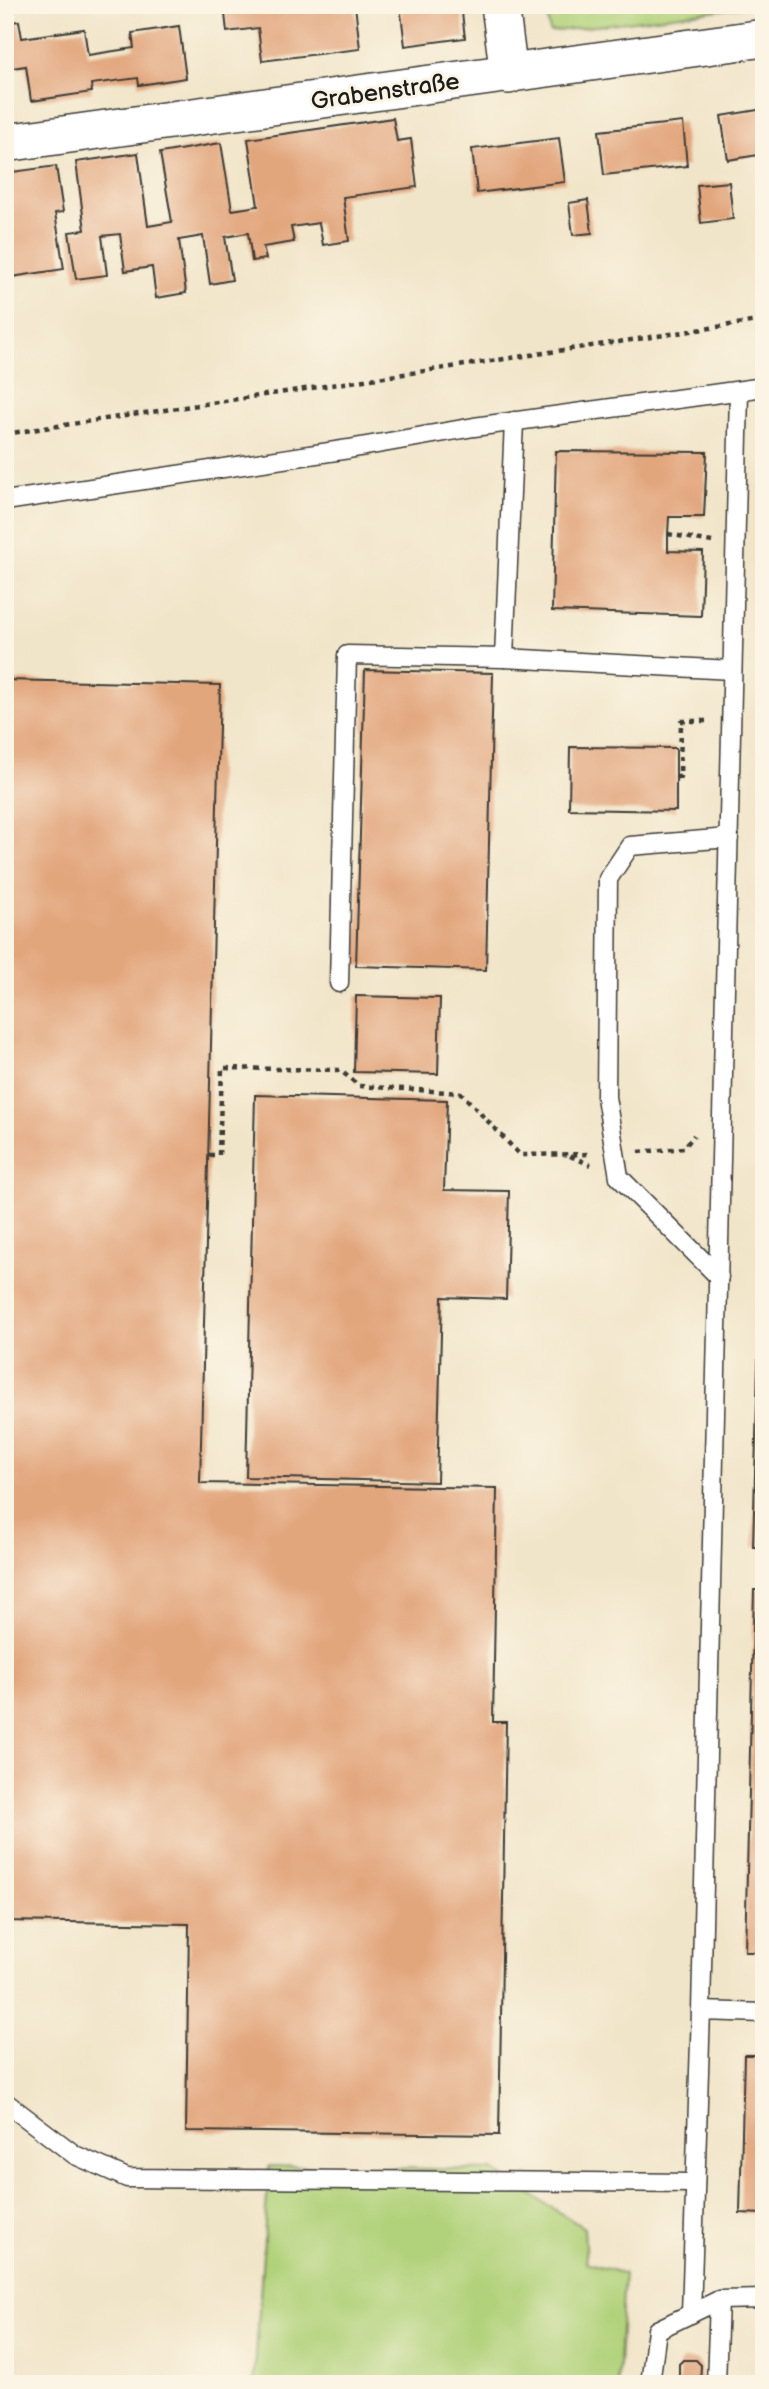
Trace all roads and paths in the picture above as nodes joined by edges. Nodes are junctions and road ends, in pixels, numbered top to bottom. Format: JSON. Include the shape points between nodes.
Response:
{"nodes":[{"id":1,"x":500,"y":5,"type":"edge"},
{"id":2,"x":764,"y":38,"type":"edge"},
{"id":3,"x":509,"y":75,"type":"junction"},
{"id":4,"x":5,"y":143,"type":"edge"},
{"id":5,"x":764,"y":320,"type":"edge"},
{"id":6,"x":764,"y":387,"type":"edge"},
{"id":7,"x":739,"y":392,"type":"junction"},
{"id":8,"x":514,"y":421,"type":"junction"},
{"id":9,"x":5,"y":434,"type":"edge"},
{"id":10,"x":5,"y":501,"type":"edge"},
{"id":11,"x":504,"y":658,"type":"junction"},
{"id":12,"x":732,"y":670,"type":"junction"},
{"id":13,"x":731,"y":722,"type":"junction"},
{"id":14,"x":676,"y":777,"type":"dead end"},
{"id":15,"x":729,"y":838,"type":"junction"},
{"id":16,"x":340,"y":983,"type":"dead end"},
{"id":17,"x":723,"y":1101,"type":"junction"},
{"id":18,"x":615,"y":1154,"type":"junction"},
{"id":19,"x":209,"y":1155,"type":"dead end"},
{"id":20,"x":719,"y":1277,"type":"junction"},
{"id":21,"x":701,"y":2011,"type":"junction"},
{"id":22,"x":764,"y":2012,"type":"edge"},
{"id":23,"x":5,"y":2102,"type":"edge"},
{"id":24,"x":695,"y":2183,"type":"junction"},
{"id":25,"x":719,"y":2300,"type":"junction"},
{"id":26,"x":764,"y":2300,"type":"edge"},
{"id":27,"x":691,"y":2314,"type":"junction"},
{"id":28,"x":650,"y":2384,"type":"edge"},
{"id":29,"x":716,"y":2384,"type":"edge"}],
"edges":[{"from":1,"to":3,"type":"street"},
{"from":2,"to":3,"type":"street","name":"Grabenstraße"},
{"from":3,"to":4,"type":"street","name":"Grabenstraße"},
{"from":5,"to":9,"type":"path"},
{"from":6,"to":7,"type":"lane"},
{"from":7,"to":8,"type":"lane"},
{"from":7,"to":12,"type":"lane"},
{"from":8,"to":10,"type":"lane"},
{"from":8,"to":11,"type":"lane"},
{"from":11,"to":12,"type":"lane"},
{"from":11,"to":16,"type":"lane","via":[[347,655]]},
{"from":12,"to":13,"type":"lane"},
{"from":13,"to":14,"type":"path","via":[[681,721],[680,777]]},
{"from":13,"to":15,"type":"lane"},
{"from":15,"to":17,"type":"lane"},
{"from":15,"to":18,"type":"lane","via":[[630,846],[608,879],[606,1097]]},
{"from":17,"to":18,"type":"path","via":[[684,1147]]},
{"from":17,"to":20,"type":"lane"},
{"from":18,"to":19,"type":"path","via":[[520,1155],[461,1093],[359,1086],[340,1070],[222,1068],[219,1155]]},
{"from":18,"to":20,"type":"lane","via":[[619,1177]]},
{"from":20,"to":21,"type":"lane"},
{"from":21,"to":22,"type":"lane"},
{"from":21,"to":24,"type":"lane"},
{"from":23,"to":24,"type":"lane","via":[[75,2155],[127,2178]]},
{"from":24,"to":27,"type":"lane"},
{"from":25,"to":26,"type":"lane"},
{"from":25,"to":27,"type":"lane"},
{"from":25,"to":29,"type":"lane"},
{"from":27,"to":28,"type":"lane","via":[[657,2330]]}]}
